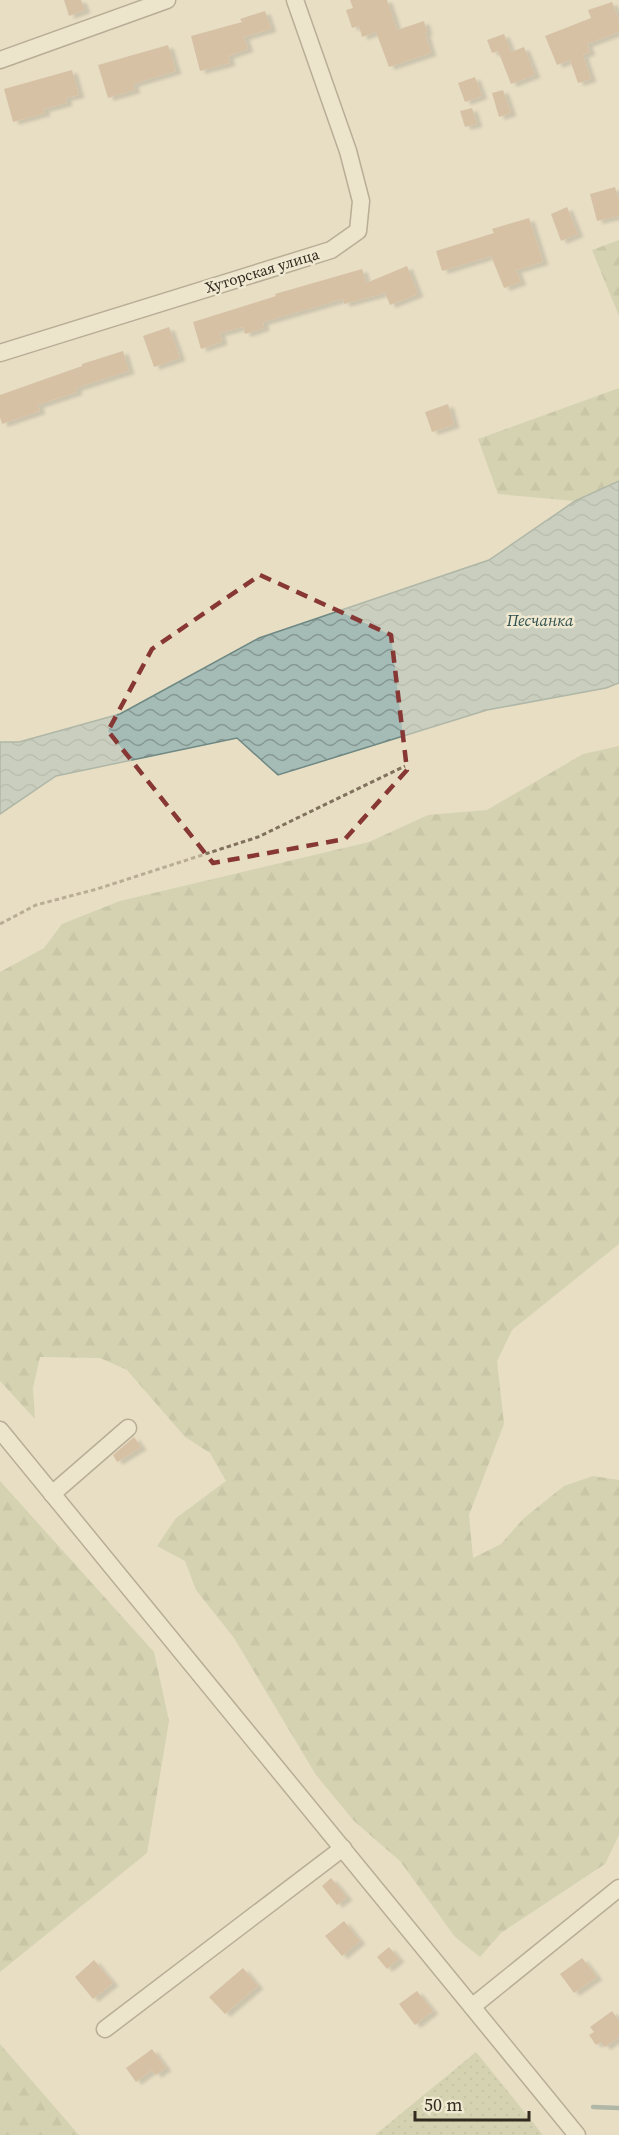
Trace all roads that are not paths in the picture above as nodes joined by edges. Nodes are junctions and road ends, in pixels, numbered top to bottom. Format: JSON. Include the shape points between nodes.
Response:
{"nodes":[{"id":1,"x":167,"y":0,"type":"edge"},
{"id":2,"x":295,"y":0,"type":"edge"},
{"id":3,"x":0,"y":60,"type":"edge"},
{"id":4,"x":0,"y":353,"type":"edge"},
{"id":5,"x":129,"y":1428,"type":"dead end"},
{"id":6,"x":0,"y":1430,"type":"edge"},
{"id":7,"x":52,"y":1494,"type":"junction"},
{"id":8,"x":343,"y":1848,"type":"junction"},
{"id":9,"x":619,"y":1888,"type":"edge"},
{"id":10,"x":473,"y":2006,"type":"junction"},
{"id":11,"x":105,"y":2029,"type":"dead end"},
{"id":12,"x":577,"y":2135,"type":"edge"}],
"edges":[{"from":1,"to":3,"type":"street"},
{"from":2,"to":4,"type":"street","name":"Хуторская улица","via":[[348,151],[361,201],[358,231],[331,250]]},
{"from":5,"to":7,"type":"street"},
{"from":6,"to":7,"type":"street"},
{"from":7,"to":8,"type":"street"},
{"from":8,"to":10,"type":"street"},
{"from":8,"to":11,"type":"street"},
{"from":9,"to":10,"type":"street"},
{"from":10,"to":12,"type":"street"}]}
